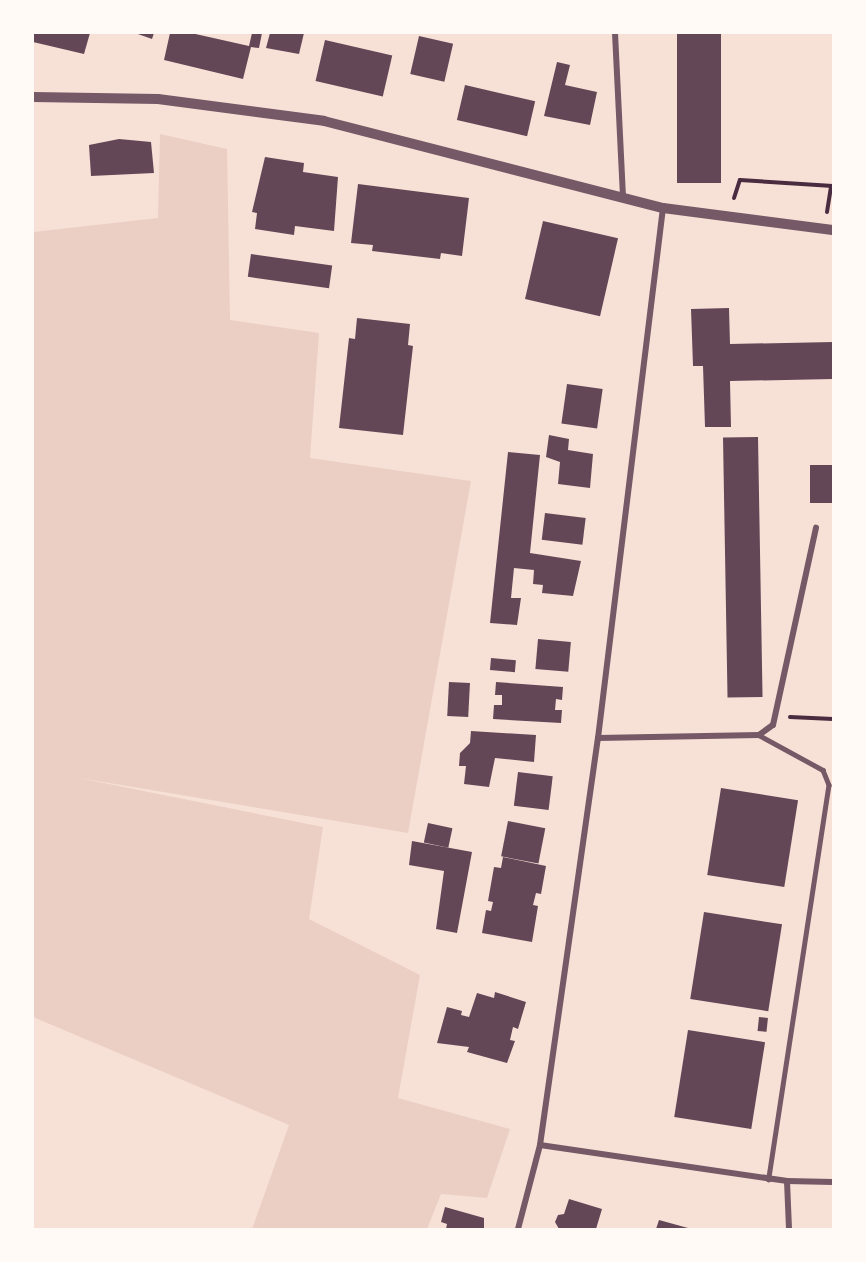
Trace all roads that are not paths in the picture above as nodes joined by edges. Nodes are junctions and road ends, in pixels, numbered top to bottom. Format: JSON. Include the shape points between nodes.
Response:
{"nodes":[{"id":1,"x":615,"y":33,"type":"edge"},
{"id":2,"x":33,"y":98,"type":"edge"},
{"id":3,"x":623,"y":198,"type":"junction"},
{"id":4,"x":663,"y":208,"type":"junction"},
{"id":5,"x":828,"y":229,"type":"edge"},
{"id":6,"x":816,"y":528,"type":"dead end"},
{"id":7,"x":759,"y":735,"type":"junction"},
{"id":8,"x":598,"y":738,"type":"junction"},
{"id":9,"x":540,"y":1145,"type":"junction"},
{"id":10,"x":770,"y":1179,"type":"junction"},
{"id":11,"x":787,"y":1181,"type":"junction"},
{"id":12,"x":833,"y":1182,"type":"edge"},
{"id":13,"x":518,"y":1229,"type":"edge"},
{"id":14,"x":789,"y":1229,"type":"edge"}],
"edges":[{"from":1,"to":3,"type":"street"},
{"from":2,"to":3,"type":"street","via":[[158,99],[324,121]]},
{"from":3,"to":4,"type":"street"},
{"from":4,"to":5,"type":"street"},
{"from":4,"to":8,"type":"street"},
{"from":6,"to":7,"type":"street","via":[[772,725]]},
{"from":7,"to":8,"type":"street"},
{"from":7,"to":10,"type":"lane","via":[[823,770],[829,785]]},
{"from":8,"to":9,"type":"street"},
{"from":9,"to":10,"type":"street"},
{"from":9,"to":13,"type":"street"},
{"from":10,"to":11,"type":"street"},
{"from":11,"to":12,"type":"street"},
{"from":11,"to":14,"type":"street"}]}
